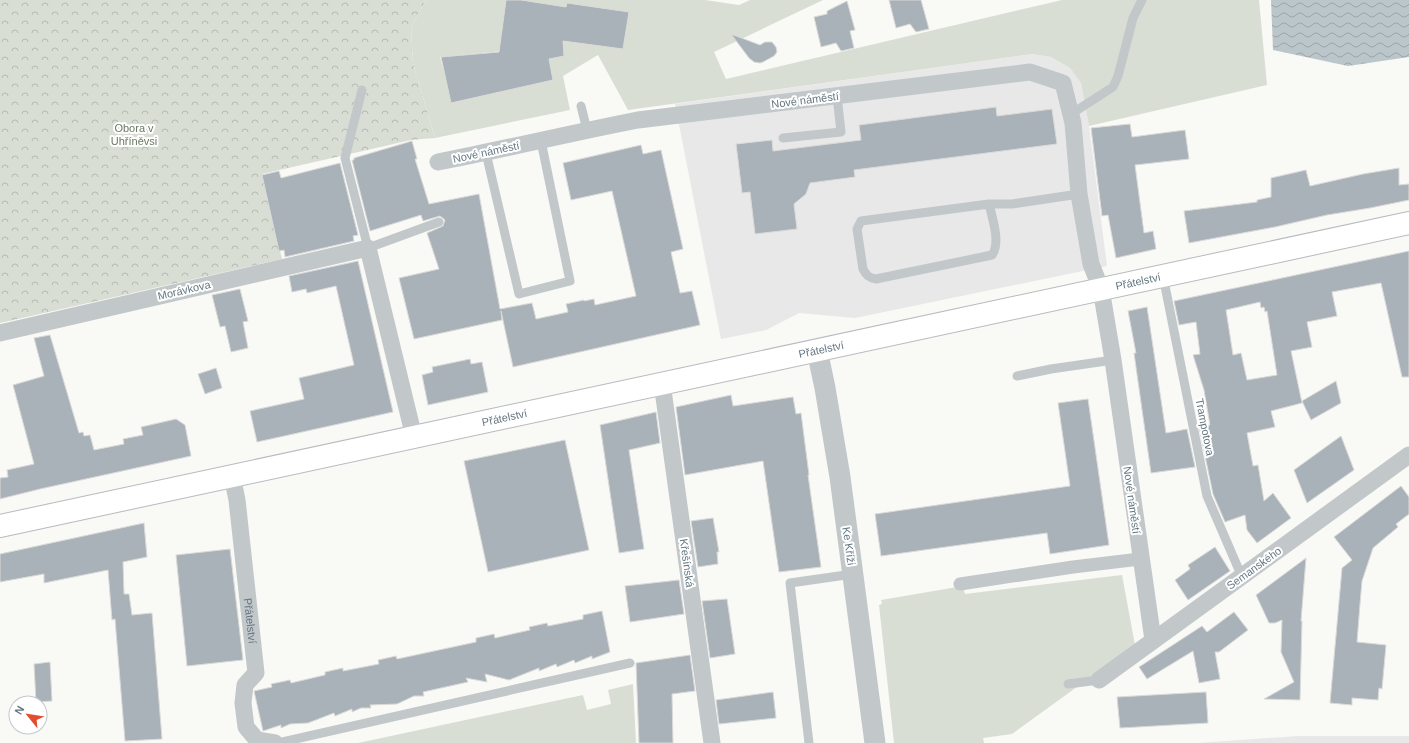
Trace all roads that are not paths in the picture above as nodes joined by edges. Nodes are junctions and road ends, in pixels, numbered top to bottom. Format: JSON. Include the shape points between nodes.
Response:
{"nodes":[{"id":1,"x":1142,"y":0,"type":"edge"},
{"id":2,"x":362,"y":90,"type":"dead end"},
{"id":3,"x":837,"y":96,"type":"junction"},
{"id":4,"x":581,"y":106,"type":"dead end"},
{"id":5,"x":1071,"y":114,"type":"junction"},
{"id":6,"x":587,"y":130,"type":"junction"},
{"id":7,"x":783,"y":138,"type":"dead end"},
{"id":8,"x":541,"y":141,"type":"junction"},
{"id":9,"x":486,"y":153,"type":"junction"},
{"id":10,"x":438,"y":162,"type":"dead end"},
{"id":11,"x":1078,"y":194,"type":"junction"},
{"id":12,"x":989,"y":204,"type":"junction"},
{"id":13,"x":439,"y":222,"type":"dead end"},
{"id":14,"x":1409,"y":223,"type":"edge"},
{"id":15,"x":368,"y":248,"type":"junction"},
{"id":16,"x":1163,"y":276,"type":"junction"},
{"id":17,"x":1101,"y":289,"type":"junction"},
{"id":18,"x":0,"y":333,"type":"edge"},
{"id":19,"x":817,"y":350,"type":"junction"},
{"id":20,"x":1113,"y":360,"type":"junction"},
{"id":21,"x":1017,"y":376,"type":"dead end"},
{"id":22,"x":662,"y":383,"type":"junction"},
{"id":23,"x":414,"y":436,"type":"junction"},
{"id":24,"x":1409,"y":455,"type":"edge"},
{"id":25,"x":232,"y":476,"type":"junction"},
{"id":26,"x":0,"y":526,"type":"edge"},
{"id":27,"x":1140,"y":559,"type":"junction"},
{"id":28,"x":853,"y":574,"type":"junction"},
{"id":29,"x":1242,"y":577,"type":"junction"},
{"id":30,"x":960,"y":584,"type":"dead end"},
{"id":31,"x":1153,"y":640,"type":"junction"},
{"id":32,"x":630,"y":663,"type":"dead end"},
{"id":33,"x":1099,"y":680,"type":"joint"},
{"id":34,"x":1068,"y":684,"type":"dead end"},
{"id":35,"x":277,"y":743,"type":"edge"},
{"id":36,"x":712,"y":743,"type":"edge"},
{"id":37,"x":809,"y":743,"type":"edge"},
{"id":38,"x":875,"y":743,"type":"edge"}],
"edges":[{"from":1,"to":5,"type":"lane","via":[[1133,18],[1113,87]]},
{"from":2,"to":15,"type":"lane","via":[[345,158]]},
{"from":3,"to":5,"type":"street","name":"Nové náměstí","via":[[1030,72],[1063,83]]},
{"from":3,"to":6,"type":"street","name":"Nové náměstí","via":[[638,120]]},
{"from":3,"to":7,"type":"lane","via":[[841,132]]},
{"from":4,"to":6,"type":"lane"},
{"from":5,"to":11,"type":"street","name":"Nové náměstí"},
{"from":6,"to":8,"type":"street","name":"Nové náměstí"},
{"from":8,"to":9,"type":"street","name":"Nové náměstí"},
{"from":8,"to":9,"type":"lane","via":[[570,281],[519,294]]},
{"from":9,"to":10,"type":"street","name":"Nové náměstí"},
{"from":11,"to":12,"type":"lane","via":[[1012,204]]},
{"from":11,"to":17,"type":"street","name":"Nové náměstí","via":[[1092,264]]},
{"from":12,"to":12,"type":"lane","via":[[861,221],[857,229],[862,269],[870,278],[876,279],[992,255],[996,246]]},
{"from":13,"to":15,"type":"lane","name":"Morávkova"},
{"from":14,"to":16,"type":"main road","name":"Přátelství"},
{"from":15,"to":18,"type":"street","name":"Morávkova"},
{"from":15,"to":23,"type":"street"},
{"from":16,"to":17,"type":"main road","name":"Přátelství"},
{"from":16,"to":29,"type":"lane","name":"Trampotova","via":[[1207,496]]},
{"from":17,"to":19,"type":"main road","name":"Přátelství"},
{"from":17,"to":20,"type":"street","name":"Nové náměstí"},
{"from":19,"to":22,"type":"main road","name":"Přátelství"},
{"from":19,"to":28,"type":"street","name":"Ke Kříži","via":[[826,388]]},
{"from":20,"to":21,"type":"lane"},
{"from":20,"to":27,"type":"street","name":"Nové náměstí"},
{"from":22,"to":23,"type":"main road","name":"Přátelství"},
{"from":22,"to":36,"type":"street","name":"Křešínská"},
{"from":23,"to":25,"type":"main road","name":"Přátelství"},
{"from":24,"to":29,"type":"street","name":"Semanského"},
{"from":25,"to":26,"type":"main road","name":"Přátelství"},
{"from":25,"to":35,"type":"street","name":"Přátelství","via":[[237,500],[256,673],[245,684],[243,702],[246,727],[257,740]]},
{"from":27,"to":30,"type":"street"},
{"from":27,"to":31,"type":"street","name":"Nové náměstí"},
{"from":28,"to":37,"type":"lane","via":[[790,583]]},
{"from":28,"to":38,"type":"street","name":"Ke Kříži"},
{"from":29,"to":31,"type":"street","name":"Semanského"},
{"from":31,"to":33,"type":"street","name":"Semanského"},
{"from":32,"to":35,"type":"lane"},
{"from":33,"to":34,"type":"lane"}]}
